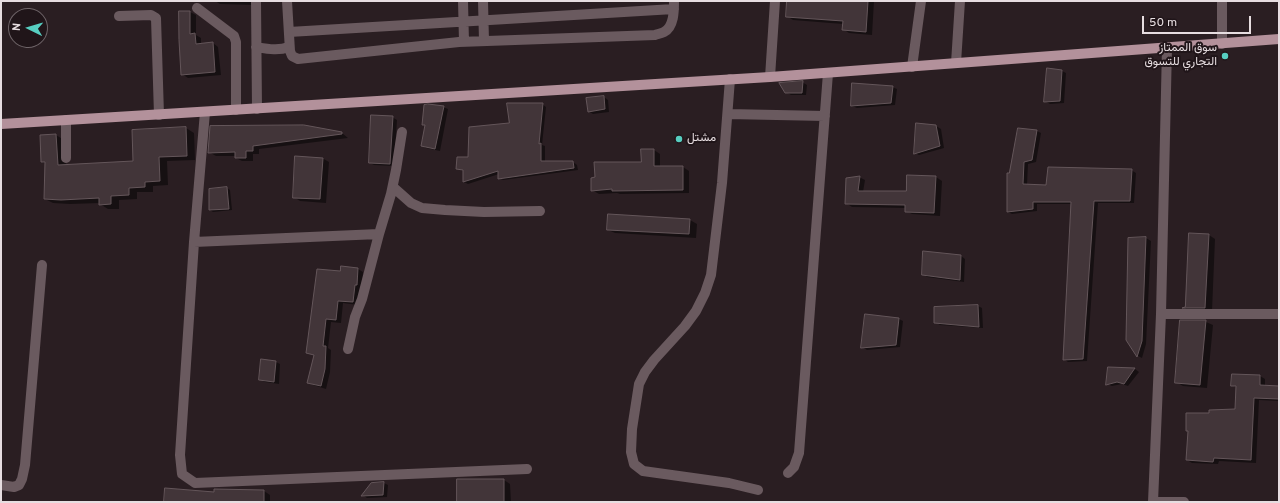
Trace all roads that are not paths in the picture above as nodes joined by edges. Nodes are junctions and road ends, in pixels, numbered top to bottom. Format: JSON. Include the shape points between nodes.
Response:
{"nodes":[{"id":1,"x":256,"y":1,"type":"edge"},
{"id":2,"x":286,"y":1,"type":"edge"},
{"id":3,"x":463,"y":1,"type":"edge"},
{"id":4,"x":483,"y":1,"type":"edge"},
{"id":5,"x":775,"y":1,"type":"edge"},
{"id":6,"x":921,"y":1,"type":"edge"},
{"id":7,"x":960,"y":1,"type":"edge"},
{"id":8,"x":1222,"y":1,"type":"edge"},
{"id":9,"x":674,"y":5,"type":"edge"},
{"id":10,"x":197,"y":8,"type":"dead end"},
{"id":11,"x":119,"y":16,"type":"dead end"},
{"id":12,"x":483,"y":20,"type":"junction"},
{"id":13,"x":463,"y":22,"type":"junction"},
{"id":14,"x":289,"y":32,"type":"junction"},
{"id":15,"x":1279,"y":39,"type":"edge"},
{"id":16,"x":484,"y":41,"type":"junction"},
{"id":17,"x":464,"y":42,"type":"junction"},
{"id":18,"x":1222,"y":44,"type":"junction"},
{"id":19,"x":256,"y":47,"type":"junction"},
{"id":20,"x":289,"y":47,"type":"junction"},
{"id":21,"x":1167,"y":47,"type":"junction"},
{"id":22,"x":956,"y":64,"type":"junction"},
{"id":23,"x":912,"y":67,"type":"junction"},
{"id":24,"x":828,"y":73,"type":"junction"},
{"id":25,"x":770,"y":77,"type":"junction"},
{"id":26,"x":730,"y":80,"type":"junction"},
{"id":27,"x":257,"y":109,"type":"junction"},
{"id":28,"x":236,"y":110,"type":"junction"},
{"id":29,"x":205,"y":112,"type":"junction"},
{"id":30,"x":728,"y":114,"type":"junction"},
{"id":31,"x":159,"y":115,"type":"junction"},
{"id":32,"x":825,"y":116,"type":"junction"},
{"id":33,"x":66,"y":120,"type":"junction"},
{"id":34,"x":1,"y":124,"type":"edge"},
{"id":35,"x":402,"y":132,"type":"dead end"},
{"id":36,"x":66,"y":158,"type":"dead end"},
{"id":37,"x":393,"y":187,"type":"junction"},
{"id":38,"x":540,"y":211,"type":"dead end"},
{"id":39,"x":379,"y":234,"type":"junction"},
{"id":40,"x":194,"y":242,"type":"junction"},
{"id":41,"x":42,"y":265,"type":"dead end"},
{"id":42,"x":1161,"y":314,"type":"junction"},
{"id":43,"x":1279,"y":314,"type":"edge"},
{"id":44,"x":348,"y":349,"type":"dead end"},
{"id":45,"x":527,"y":469,"type":"dead end"},
{"id":46,"x":788,"y":473,"type":"dead end"},
{"id":47,"x":1,"y":486,"type":"edge"},
{"id":48,"x":758,"y":490,"type":"dead end"},
{"id":49,"x":1154,"y":502,"type":"edge"},
{"id":50,"x":1184,"y":502,"type":"edge"}],
"edges":[{"from":1,"to":19,"type":"street"},
{"from":2,"to":14,"type":"street"},
{"from":3,"to":13,"type":"street"},
{"from":4,"to":12,"type":"street"},
{"from":5,"to":25,"type":"street"},
{"from":6,"to":23,"type":"street"},
{"from":7,"to":22,"type":"street"},
{"from":8,"to":18,"type":"street"},
{"from":9,"to":12,"type":"street"},
{"from":9,"to":16,"type":"street","via":[[670,26],[666,32],[655,35]]},
{"from":10,"to":28,"type":"street","via":[[234,36]]},
{"from":11,"to":31,"type":"street","via":[[151,15],[156,18]]},
{"from":12,"to":13,"type":"street"},
{"from":12,"to":16,"type":"street"},
{"from":13,"to":14,"type":"street"},
{"from":13,"to":17,"type":"street"},
{"from":14,"to":20,"type":"street"},
{"from":15,"to":18,"type":"main road"},
{"from":16,"to":17,"type":"street"},
{"from":17,"to":20,"type":"street","via":[[298,59],[292,56]]},
{"from":18,"to":21,"type":"main road"},
{"from":19,"to":20,"type":"street"},
{"from":19,"to":27,"type":"street"},
{"from":21,"to":22,"type":"main road"},
{"from":21,"to":42,"type":"street"},
{"from":22,"to":23,"type":"main road"},
{"from":23,"to":24,"type":"main road"},
{"from":24,"to":25,"type":"main road"},
{"from":24,"to":32,"type":"street"},
{"from":25,"to":26,"type":"main road"},
{"from":26,"to":27,"type":"main road"},
{"from":26,"to":30,"type":"street"},
{"from":27,"to":28,"type":"main road"},
{"from":28,"to":29,"type":"main road"},
{"from":29,"to":31,"type":"main road"},
{"from":29,"to":40,"type":"street"},
{"from":30,"to":32,"type":"street"},
{"from":30,"to":48,"type":"street","via":[[711,275],[696,311],[654,360],[639,384],[632,429],[632,452],[634,464],[643,471]]},
{"from":31,"to":33,"type":"main road"},
{"from":32,"to":46,"type":"street","via":[[799,453],[794,467]]},
{"from":33,"to":34,"type":"main road"},
{"from":33,"to":36,"type":"street"},
{"from":35,"to":37,"type":"street"},
{"from":37,"to":38,"type":"street","via":[[411,203],[422,208],[484,212]]},
{"from":37,"to":39,"type":"street"},
{"from":39,"to":40,"type":"street"},
{"from":39,"to":44,"type":"street","via":[[362,299],[354,316]]},
{"from":40,"to":45,"type":"street","via":[[180,455],[182,474],[195,483]]},
{"from":41,"to":47,"type":"street","via":[[25,465],[19,485]]},
{"from":42,"to":43,"type":"street"},
{"from":42,"to":49,"type":"street"},
{"from":49,"to":50,"type":"street"}]}
